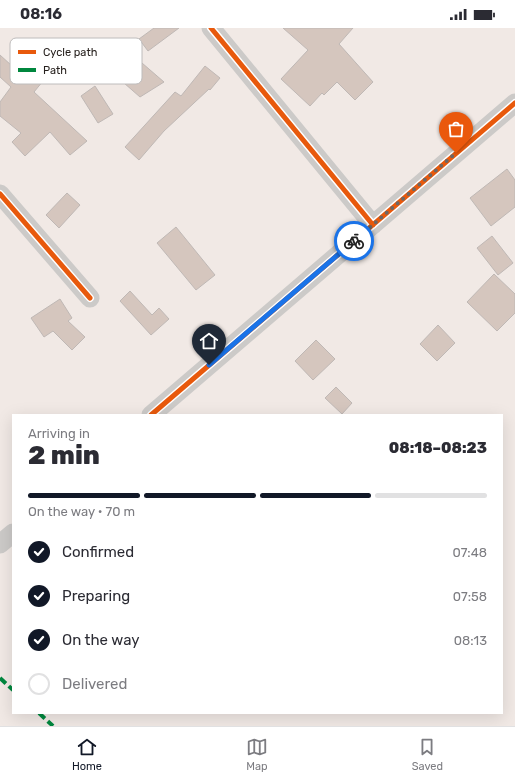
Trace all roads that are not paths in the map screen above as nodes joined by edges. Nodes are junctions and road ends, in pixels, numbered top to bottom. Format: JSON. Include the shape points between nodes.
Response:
{"nodes":[{"id":1,"x":211,"y":28,"type":"edge"},
{"id":2,"x":515,"y":103,"type":"edge"},
{"id":3,"x":0,"y":194,"type":"edge"},
{"id":4,"x":373,"y":225,"type":"junction"},
{"id":5,"x":90,"y":298,"type":"dead end"},
{"id":6,"x":152,"y":414,"type":"edge"},
{"id":7,"x":12,"y":534,"type":"edge"},
{"id":8,"x":0,"y":544,"type":"edge"}],
"edges":[{"from":1,"to":4,"type":"street"},
{"from":2,"to":4,"type":"street"},
{"from":3,"to":5,"type":"street"},
{"from":4,"to":6,"type":"street"},
{"from":7,"to":8,"type":"street"}]}
